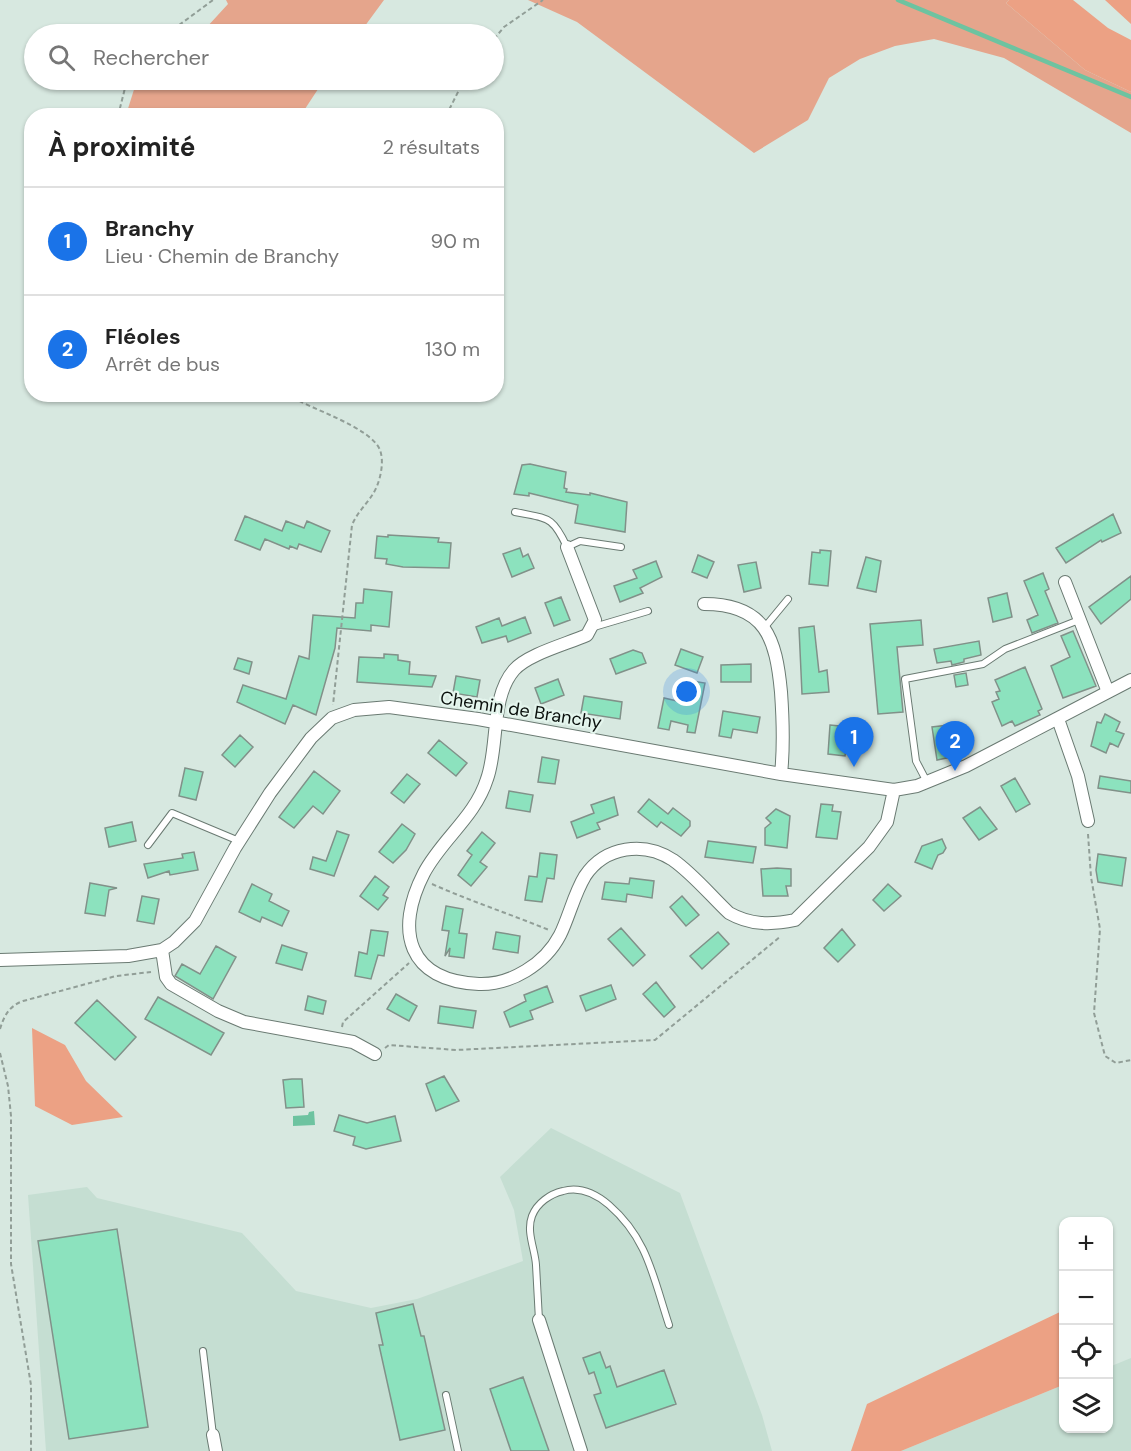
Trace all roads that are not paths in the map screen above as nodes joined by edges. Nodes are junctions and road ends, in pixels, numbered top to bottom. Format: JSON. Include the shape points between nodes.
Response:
{"nodes":[{"id":1,"x":515,"y":512,"type":"dead end"},
{"id":2,"x":567,"y":547,"type":"junction"},
{"id":3,"x":621,"y":547,"type":"dead end"},
{"id":4,"x":1065,"y":582,"type":"dead end"},
{"id":5,"x":788,"y":599,"type":"dead end"},
{"id":6,"x":704,"y":604,"type":"dead end"},
{"id":7,"x":648,"y":611,"type":"dead end"},
{"id":8,"x":1079,"y":620,"type":"junction"},
{"id":9,"x":594,"y":627,"type":"junction"},
{"id":10,"x":765,"y":628,"type":"junction"},
{"id":11,"x":1131,"y":680,"type":"edge"},
{"id":12,"x":1108,"y":692,"type":"junction"},
{"id":13,"x":1058,"y":719,"type":"junction"},
{"id":14,"x":498,"y":722,"type":"junction"},
{"id":15,"x":781,"y":774,"type":"junction"},
{"id":16,"x":927,"y":783,"type":"junction"},
{"id":17,"x":894,"y":790,"type":"junction"},
{"id":18,"x":1088,"y":822,"type":"road end"},
{"id":19,"x":239,"y":841,"type":"junction"},
{"id":20,"x":148,"y":845,"type":"dead end"},
{"id":21,"x":162,"y":950,"type":"junction"},
{"id":22,"x":0,"y":960,"type":"edge"},
{"id":23,"x":375,"y":1054,"type":"road end"},
{"id":24,"x":538,"y":1320,"type":"joint"},
{"id":25,"x":669,"y":1325,"type":"dead end"},
{"id":26,"x":203,"y":1351,"type":"dead end"},
{"id":27,"x":447,"y":1395,"type":"dead end"},
{"id":28,"x":213,"y":1435,"type":"joint"},
{"id":29,"x":216,"y":1451,"type":"edge"},
{"id":30,"x":458,"y":1451,"type":"edge"},
{"id":31,"x":581,"y":1451,"type":"edge"}],
"edges":[{"from":1,"to":2,"type":"lane","via":[[550,520]]},
{"from":2,"to":3,"type":"lane","via":[[580,541]]},
{"from":2,"to":9,"type":"street"},
{"from":4,"to":8,"type":"street"},
{"from":5,"to":10,"type":"lane"},
{"from":6,"to":10,"type":"street","via":[[732,607]]},
{"from":7,"to":9,"type":"lane"},
{"from":8,"to":12,"type":"street"},
{"from":8,"to":16,"type":"lane","via":[[1005,650],[983,664],[905,679],[916,761]]},
{"from":9,"to":14,"type":"street","via":[[587,635],[523,662],[513,671],[503,691]]},
{"from":10,"to":15,"type":"street","via":[[777,654],[785,739]]},
{"from":11,"to":12,"type":"street","name":"Chemin de Branchy"},
{"from":12,"to":13,"type":"street","name":"Chemin de Branchy"},
{"from":13,"to":16,"type":"street","name":"Chemin de Branchy"},
{"from":13,"to":18,"type":"street","via":[[1078,776]]},
{"from":14,"to":15,"type":"street","name":"Chemin de Branchy"},
{"from":14,"to":17,"type":"street","via":[[488,777],[479,800],[422,879],[409,927],[415,957],[429,971],[445,979],[480,984],[507,980],[535,965],[560,935],[585,877],[597,863],[608,855],[640,848],[674,861],[738,918],[755,923],[795,920],[881,830],[891,811]]},
{"from":14,"to":19,"type":"street","name":"Chemin de Branchy","via":[[388,707],[354,710],[332,718],[311,738]]},
{"from":15,"to":17,"type":"street","name":"Chemin de Branchy"},
{"from":16,"to":17,"type":"street","name":"Chemin de Branchy"},
{"from":19,"to":20,"type":"lane","via":[[172,813]]},
{"from":19,"to":21,"type":"street","name":"Chemin de Branchy","via":[[195,921]]},
{"from":21,"to":22,"type":"street","name":"Chemin de Branchy","via":[[128,956]]},
{"from":21,"to":23,"type":"street","via":[[171,984],[244,1022],[352,1042]]},
{"from":24,"to":25,"type":"lane","via":[[532,1216],[551,1195],[576,1189],[600,1198],[635,1231]]},
{"from":24,"to":31,"type":"street"},
{"from":26,"to":28,"type":"lane"},
{"from":27,"to":30,"type":"lane"},
{"from":28,"to":29,"type":"street"}]}
